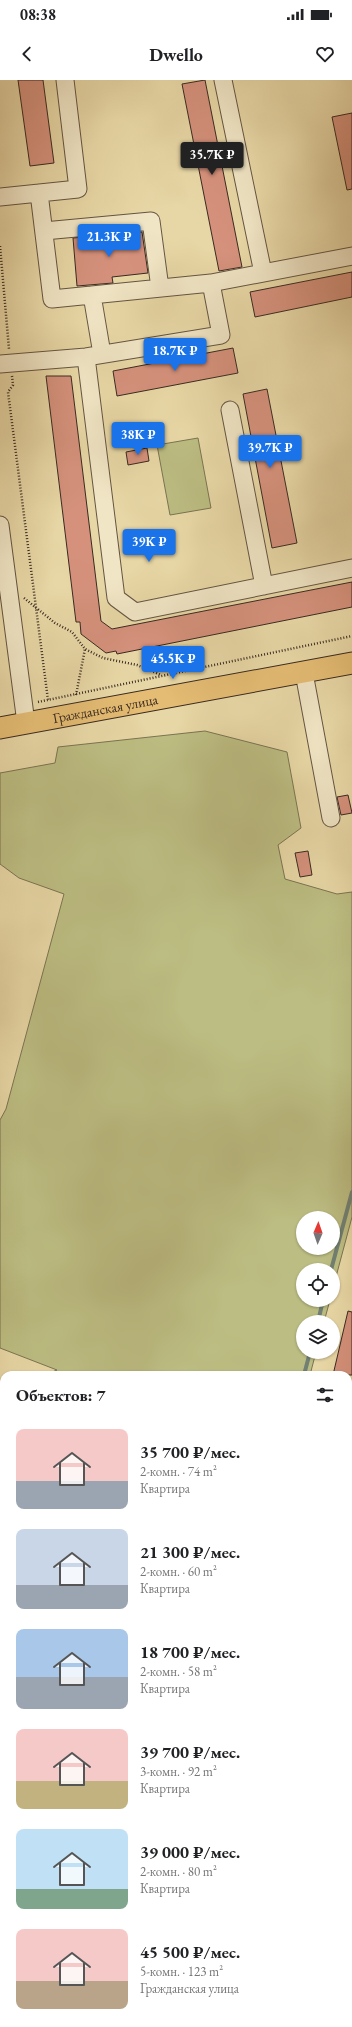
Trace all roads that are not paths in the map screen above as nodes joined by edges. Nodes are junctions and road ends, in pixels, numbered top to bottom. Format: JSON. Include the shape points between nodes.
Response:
{"nodes":[{"id":1,"x":65,"y":80,"type":"edge"},
{"id":2,"x":222,"y":80,"type":"edge"},
{"id":3,"x":39,"y":193,"type":"junction"},
{"id":4,"x":0,"y":197,"type":"edge"},
{"id":5,"x":44,"y":231,"type":"junction"},
{"id":6,"x":352,"y":256,"type":"edge"},
{"id":7,"x":263,"y":273,"type":"junction"},
{"id":8,"x":211,"y":284,"type":"junction"},
{"id":9,"x":160,"y":288,"type":"junction"},
{"id":10,"x":92,"y":295,"type":"junction"},
{"id":11,"x":94,"y":355,"type":"junction"},
{"id":12,"x":5,"y":364,"type":"edge"},
{"id":13,"x":230,"y":410,"type":"dead end"},
{"id":14,"x":0,"y":525,"type":"edge"},
{"id":15,"x":352,"y":568,"type":"edge"},
{"id":16,"x":264,"y":586,"type":"junction"},
{"id":17,"x":352,"y":663,"type":"edge"},
{"id":18,"x":304,"y":672,"type":"junction"},
{"id":19,"x":24,"y":714,"type":"junction"},
{"id":20,"x":0,"y":728,"type":"edge"},
{"id":21,"x":332,"y":818,"type":"dead end"}],
"edges":[{"from":1,"to":3,"type":"street","via":[[78,189]]},
{"from":2,"to":7,"type":"street"},
{"from":3,"to":4,"type":"street"},
{"from":3,"to":5,"type":"street"},
{"from":5,"to":9,"type":"street","via":[[151,221]]},
{"from":5,"to":10,"type":"street","via":[[52,299]]},
{"from":6,"to":7,"type":"street"},
{"from":7,"to":8,"type":"street"},
{"from":8,"to":9,"type":"street"},
{"from":8,"to":11,"type":"street","via":[[220,335]]},
{"from":9,"to":10,"type":"street"},
{"from":10,"to":11,"type":"street"},
{"from":11,"to":12,"type":"street"},
{"from":11,"to":16,"type":"street","via":[[116,598],[134,612]]},
{"from":13,"to":16,"type":"street"},
{"from":14,"to":19,"type":"street"},
{"from":15,"to":16,"type":"street"},
{"from":17,"to":18,"type":"main road","name":"Гражданская улица"},
{"from":18,"to":19,"type":"main road","name":"Гражданская улица"},
{"from":18,"to":21,"type":"street"},
{"from":19,"to":20,"type":"main road","name":"Гражданская улица"}]}
